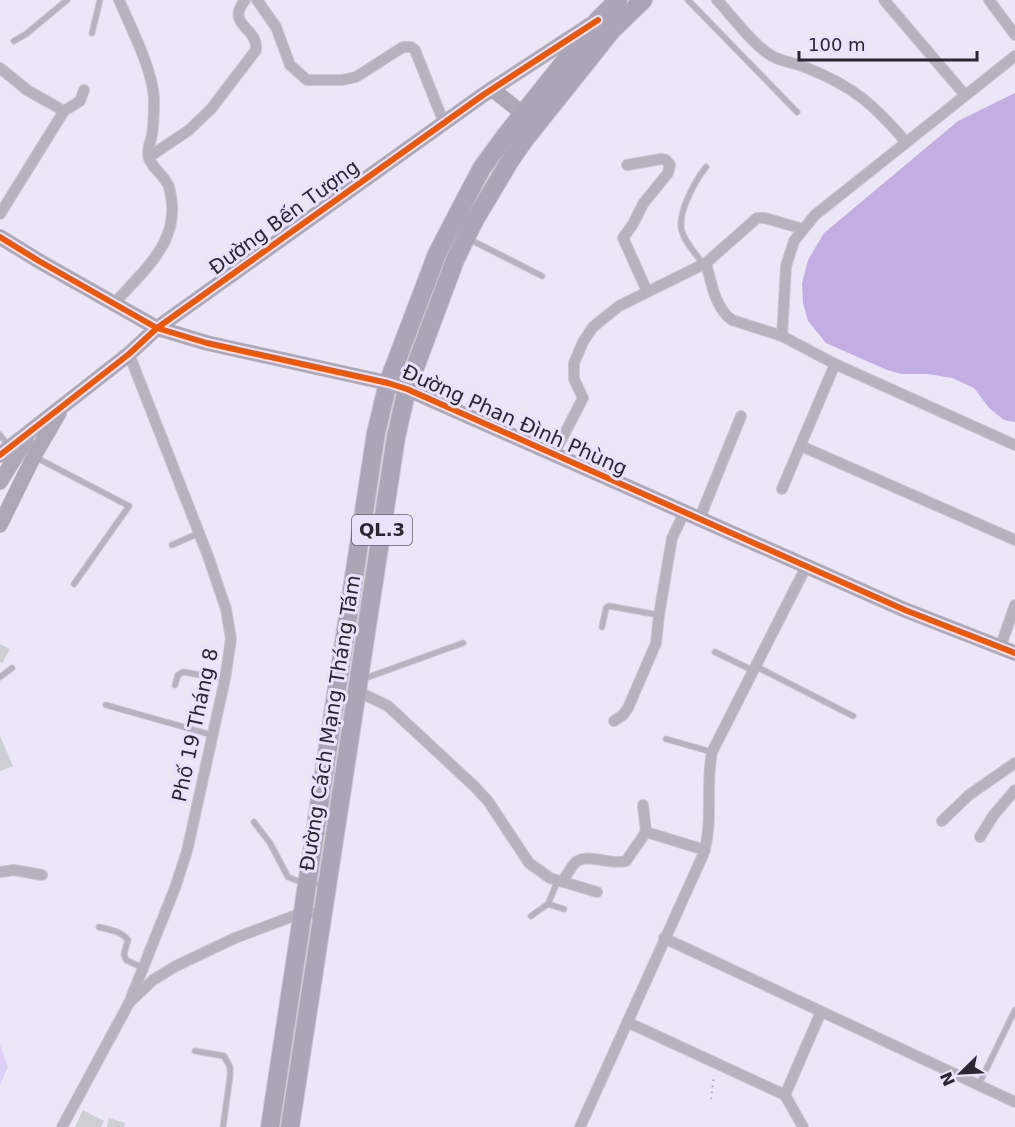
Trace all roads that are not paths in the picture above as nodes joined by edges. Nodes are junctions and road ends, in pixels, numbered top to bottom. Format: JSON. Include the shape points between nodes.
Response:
{"nodes":[{"id":1,"x":67,"y":0,"type":"edge"},
{"id":2,"x":100,"y":0,"type":"edge"},
{"id":3,"x":119,"y":0,"type":"edge"},
{"id":4,"x":245,"y":0,"type":"edge"},
{"id":5,"x":257,"y":0,"type":"edge"},
{"id":6,"x":618,"y":0,"type":"edge"},
{"id":7,"x":643,"y":0,"type":"edge"},
{"id":8,"x":688,"y":0,"type":"edge"},
{"id":9,"x":717,"y":0,"type":"edge"},
{"id":10,"x":884,"y":0,"type":"edge"},
{"id":11,"x":989,"y":0,"type":"edge"},
{"id":12,"x":598,"y":20,"type":"junction"},
{"id":13,"x":92,"y":33,"type":"dead end"},
{"id":14,"x":1015,"y":35,"type":"edge"},
{"id":15,"x":14,"y":41,"type":"dead end"},
{"id":16,"x":1015,"y":56,"type":"edge"},
{"id":17,"x":0,"y":68,"type":"edge"},
{"id":18,"x":492,"y":89,"type":"junction"},
{"id":19,"x":84,"y":90,"type":"dead end"},
{"id":20,"x":965,"y":95,"type":"junction"},
{"id":21,"x":64,"y":111,"type":"junction"},
{"id":22,"x":797,"y":112,"type":"dead end"},
{"id":23,"x":530,"y":119,"type":"junction"},
{"id":24,"x":444,"y":123,"type":"junction"},
{"id":25,"x":906,"y":142,"type":"junction"},
{"id":26,"x":149,"y":158,"type":"junction"},
{"id":27,"x":627,"y":165,"type":"dead end"},
{"id":28,"x":706,"y":167,"type":"dead end"},
{"id":29,"x":0,"y":214,"type":"edge"},
{"id":30,"x":803,"y":230,"type":"junction"},
{"id":31,"x":0,"y":237,"type":"edge"},
{"id":32,"x":466,"y":238,"type":"junction"},
{"id":33,"x":704,"y":264,"type":"junction"},
{"id":34,"x":543,"y":276,"type":"dead end"},
{"id":35,"x":647,"y":291,"type":"junction"},
{"id":36,"x":114,"y":304,"type":"junction"},
{"id":37,"x":158,"y":328,"type":"junction"},
{"id":38,"x":782,"y":336,"type":"junction"},
{"id":39,"x":129,"y":354,"type":"junction"},
{"id":40,"x":835,"y":364,"type":"junction"},
{"id":41,"x":388,"y":383,"type":"junction"},
{"id":42,"x":407,"y":389,"type":"junction"},
{"id":43,"x":64,"y":405,"type":"junction"},
{"id":44,"x":741,"y":416,"type":"dead end"},
{"id":45,"x":31,"y":432,"type":"junction"},
{"id":46,"x":0,"y":435,"type":"edge"},
{"id":47,"x":1015,"y":445,"type":"edge"},
{"id":48,"x":801,"y":446,"type":"junction"},
{"id":49,"x":5,"y":451,"type":"edge"},
{"id":50,"x":554,"y":454,"type":"junction"},
{"id":51,"x":34,"y":456,"type":"junction"},
{"id":52,"x":0,"y":482,"type":"edge"},
{"id":53,"x":782,"y":489,"type":"dead end"},
{"id":54,"x":684,"y":513,"type":"junction"},
{"id":55,"x":699,"y":520,"type":"junction"},
{"id":56,"x":0,"y":525,"type":"edge"},
{"id":57,"x":199,"y":533,"type":"junction"},
{"id":58,"x":1015,"y":540,"type":"edge"},
{"id":59,"x":172,"y":545,"type":"dead end"},
{"id":60,"x":806,"y":567,"type":"junction"},
{"id":61,"x":74,"y":584,"type":"dead end"},
{"id":62,"x":1015,"y":605,"type":"edge"},
{"id":63,"x":658,"y":615,"type":"junction"},
{"id":64,"x":602,"y":627,"type":"dead end"},
{"id":65,"x":463,"y":644,"type":"dead end"},
{"id":66,"x":1008,"y":650,"type":"edge"},
{"id":67,"x":715,"y":652,"type":"dead end"},
{"id":68,"x":12,"y":668,"type":"dead end"},
{"id":69,"x":755,"y":669,"type":"junction"},
{"id":70,"x":0,"y":677,"type":"edge"},
{"id":71,"x":225,"y":679,"type":"junction"},
{"id":72,"x":176,"y":685,"type":"dead end"},
{"id":73,"x":358,"y":686,"type":"junction"},
{"id":74,"x":106,"y":705,"type":"dead end"},
{"id":75,"x":853,"y":717,"type":"dead end"},
{"id":76,"x":614,"y":721,"type":"dead end"},
{"id":77,"x":212,"y":735,"type":"junction"},
{"id":78,"x":666,"y":740,"type":"dead end"},
{"id":79,"x":712,"y":752,"type":"junction"},
{"id":80,"x":1015,"y":763,"type":"edge"},
{"id":81,"x":1015,"y":790,"type":"edge"},
{"id":82,"x":643,"y":805,"type":"dead end"},
{"id":83,"x":942,"y":821,"type":"dead end"},
{"id":84,"x":254,"y":822,"type":"dead end"},
{"id":85,"x":646,"y":832,"type":"junction"},
{"id":86,"x":980,"y":837,"type":"dead end"},
{"id":87,"x":705,"y":850,"type":"junction"},
{"id":88,"x":0,"y":872,"type":"edge"},
{"id":89,"x":42,"y":875,"type":"dead end"},
{"id":90,"x":560,"y":880,"type":"junction"},
{"id":91,"x":307,"y":883,"type":"junction"},
{"id":92,"x":328,"y":885,"type":"junction"},
{"id":93,"x":597,"y":892,"type":"dead end"},
{"id":94,"x":548,"y":904,"type":"junction"},
{"id":95,"x":564,"y":909,"type":"dead end"},
{"id":96,"x":304,"y":912,"type":"junction"},
{"id":97,"x":322,"y":914,"type":"junction"},
{"id":98,"x":531,"y":916,"type":"dead end"},
{"id":99,"x":99,"y":927,"type":"dead end"},
{"id":100,"x":664,"y":938,"type":"junction"},
{"id":101,"x":143,"y":968,"type":"junction"},
{"id":102,"x":129,"y":1003,"type":"junction"},
{"id":103,"x":1015,"y":1010,"type":"edge"},
{"id":104,"x":821,"y":1012,"type":"junction"},
{"id":105,"x":627,"y":1022,"type":"junction"},
{"id":106,"x":195,"y":1051,"type":"dead end"},
{"id":107,"x":978,"y":1086,"type":"junction"},
{"id":108,"x":785,"y":1095,"type":"junction"},
{"id":109,"x":1015,"y":1102,"type":"edge"},
{"id":110,"x":62,"y":1127,"type":"edge"},
{"id":111,"x":223,"y":1127,"type":"edge"},
{"id":112,"x":270,"y":1127,"type":"edge"},
{"id":113,"x":290,"y":1127,"type":"edge"},
{"id":114,"x":580,"y":1127,"type":"edge"},
{"id":115,"x":803,"y":1127,"type":"edge"}],
"edges":[{"from":1,"to":15,"type":"lane"},
{"from":2,"to":13,"type":"lane"},
{"from":3,"to":26,"type":"street","via":[[149,72],[154,98]]},
{"from":4,"to":26,"type":"street","via":[[238,9],[238,19],[255,39],[256,50],[211,109]]},
{"from":5,"to":24,"type":"street","via":[[276,27],[290,65],[307,80],[356,77],[404,47],[411,47]]},
{"from":6,"to":12,"type":"highway","name":"Đường Cách Mạng Tháng Tám","number":"QL.3"},
{"from":7,"to":23,"type":"highway","name":"Đường Cách Mạng Tháng Tám","number":"QL.3"},
{"from":8,"to":22,"type":"lane"},
{"from":9,"to":25,"type":"street","via":[[758,45],[782,61],[849,88],[882,114]]},
{"from":10,"to":20,"type":"street"},
{"from":11,"to":14,"type":"street"},
{"from":12,"to":18,"type":"street","name":"Đường Bến Tượng"},
{"from":12,"to":23,"type":"highway","name":"Đường Cách Mạng Tháng Tám","number":"QL.3"},
{"from":16,"to":20,"type":"street"},
{"from":17,"to":21,"type":"street","via":[[27,90]]},
{"from":18,"to":23,"type":"street"},
{"from":18,"to":24,"type":"street","name":"Đường Bến Tượng"},
{"from":19,"to":21,"type":"street","via":[[80,101]]},
{"from":20,"to":25,"type":"street"},
{"from":21,"to":29,"type":"street"},
{"from":23,"to":32,"type":"highway","name":"Đường Cách Mạng Tháng Tám","number":"QL.3"},
{"from":23,"to":41,"type":"highway","name":"Đường Cách Mạng Tháng Tám","number":"QL.3","via":[[483,168],[437,254]]},
{"from":24,"to":37,"type":"street","name":"Đường Bến Tượng"},
{"from":25,"to":30,"type":"street","via":[[814,215]]},
{"from":26,"to":36,"type":"street","via":[[169,185],[171,229],[165,245]]},
{"from":27,"to":35,"type":"street","via":[[661,159],[670,165],[623,238]]},
{"from":28,"to":33,"type":"lane","via":[[680,216],[685,240]]},
{"from":30,"to":33,"type":"street","via":[[757,218]]},
{"from":30,"to":38,"type":"street","via":[[794,241],[786,266]]},
{"from":31,"to":36,"type":"street","name":"Đường Phan Đình Phùng"},
{"from":32,"to":34,"type":"lane"},
{"from":32,"to":42,"type":"highway","name":"Đường Cách Mạng Tháng Tám","number":"QL.3"},
{"from":33,"to":35,"type":"street"},
{"from":33,"to":38,"type":"street","via":[[727,317]]},
{"from":35,"to":50,"type":"street","via":[[604,316],[583,342],[573,373],[583,398]]},
{"from":36,"to":37,"type":"street","name":"Đường Phan Đình Phùng"},
{"from":37,"to":39,"type":"street","name":"Đường Bến Tượng"},
{"from":37,"to":41,"type":"street","name":"Đường Phan Đình Phùng","via":[[207,343]]},
{"from":38,"to":40,"type":"street"},
{"from":39,"to":43,"type":"street","name":"Đường Bến Tượng"},
{"from":39,"to":57,"type":"street","name":"Phố 19 Tháng 8"},
{"from":40,"to":47,"type":"street"},
{"from":40,"to":48,"type":"street"},
{"from":41,"to":42,"type":"street","name":"Đường Phan Đình Phùng"},
{"from":41,"to":91,"type":"highway","name":"Đường Cách Mạng Tháng Tám","number":"QL.3","via":[[374,445]]},
{"from":42,"to":50,"type":"street","name":"Đường Phan Đình Phùng"},
{"from":42,"to":73,"type":"highway","name":"Đường Cách Mạng Tháng Tám","number":"QL.3","via":[[396,437]]},
{"from":43,"to":45,"type":"street","name":"Đường Bến Tượng"},
{"from":43,"to":51,"type":"street"},
{"from":44,"to":55,"type":"street"},
{"from":45,"to":49,"type":"street","name":"Đường Bến Tượng"},
{"from":45,"to":52,"type":"street"},
{"from":46,"to":49,"type":"lane"},
{"from":48,"to":53,"type":"street"},
{"from":48,"to":58,"type":"street"},
{"from":50,"to":54,"type":"street","name":"Đường Phan Đình Phùng"},
{"from":51,"to":56,"type":"street"},
{"from":51,"to":61,"type":"lane","via":[[129,507]]},
{"from":54,"to":55,"type":"street","name":"Đường Phan Đình Phùng"},
{"from":54,"to":63,"type":"street","via":[[672,538]]},
{"from":55,"to":60,"type":"street","name":"Đường Phan Đình Phùng"},
{"from":57,"to":59,"type":"lane"},
{"from":57,"to":71,"type":"street","name":"Phố 19 Tháng 8","via":[[228,619],[231,639]]},
{"from":60,"to":66,"type":"street","name":"Đường Phan Đình Phùng"},
{"from":60,"to":69,"type":"street"},
{"from":62,"to":66,"type":"street"},
{"from":63,"to":64,"type":"lane","via":[[609,606]]},
{"from":63,"to":76,"type":"street","via":[[650,660],[628,708]]},
{"from":65,"to":73,"type":"lane"},
{"from":67,"to":69,"type":"lane"},
{"from":68,"to":70,"type":"lane"},
{"from":69,"to":75,"type":"lane"},
{"from":69,"to":79,"type":"street"},
{"from":71,"to":72,"type":"lane","via":[[183,672]]},
{"from":71,"to":77,"type":"street","name":"Phố 19 Tháng 8"},
{"from":73,"to":90,"type":"street","via":[[388,706],[488,801],[529,863],[544,875]]},
{"from":73,"to":92,"type":"highway","name":"Đường Cách Mạng Tháng Tám","number":"QL.3"},
{"from":74,"to":77,"type":"lane"},
{"from":77,"to":101,"type":"street","name":"Phố 19 Tháng 8","via":[[187,851]]},
{"from":78,"to":79,"type":"lane"},
{"from":79,"to":87,"type":"street","via":[[710,830]]},
{"from":80,"to":83,"type":"street","via":[[969,795]]},
{"from":81,"to":86,"type":"street"},
{"from":82,"to":85,"type":"street"},
{"from":84,"to":91,"type":"lane","via":[[288,877]]},
{"from":85,"to":87,"type":"street"},
{"from":85,"to":90,"type":"street","via":[[626,861],[582,859]]},
{"from":87,"to":100,"type":"street"},
{"from":88,"to":89,"type":"street"},
{"from":90,"to":93,"type":"street"},
{"from":90,"to":94,"type":"lane"},
{"from":91,"to":92,"type":"lane"},
{"from":91,"to":96,"type":"highway","name":"Đường Cách Mạng Tháng Tám","number":"QL.3"},
{"from":92,"to":97,"type":"highway","name":"Đường Cách Mạng Tháng Tám","number":"QL.3"},
{"from":94,"to":95,"type":"lane"},
{"from":94,"to":98,"type":"lane"},
{"from":96,"to":97,"type":"street"},
{"from":96,"to":102,"type":"street","via":[[176,966],[153,980]]},
{"from":96,"to":112,"type":"highway","name":"Đường Cách Mạng Tháng Tám","number":"QL.3"},
{"from":97,"to":113,"type":"highway","name":"Đường Cách Mạng Tháng Tám","number":"QL.3"},
{"from":99,"to":101,"type":"lane","via":[[124,936],[128,940],[126,960]]},
{"from":100,"to":104,"type":"street"},
{"from":100,"to":105,"type":"street"},
{"from":101,"to":102,"type":"street","name":"Phố 19 Tháng 8"},
{"from":102,"to":110,"type":"street"},
{"from":103,"to":107,"type":"lane"},
{"from":104,"to":107,"type":"street"},
{"from":104,"to":108,"type":"street"},
{"from":105,"to":108,"type":"street"},
{"from":105,"to":114,"type":"street"},
{"from":106,"to":111,"type":"lane","via":[[224,1056],[230,1067]]},
{"from":107,"to":109,"type":"street"},
{"from":108,"to":115,"type":"street"}]}
